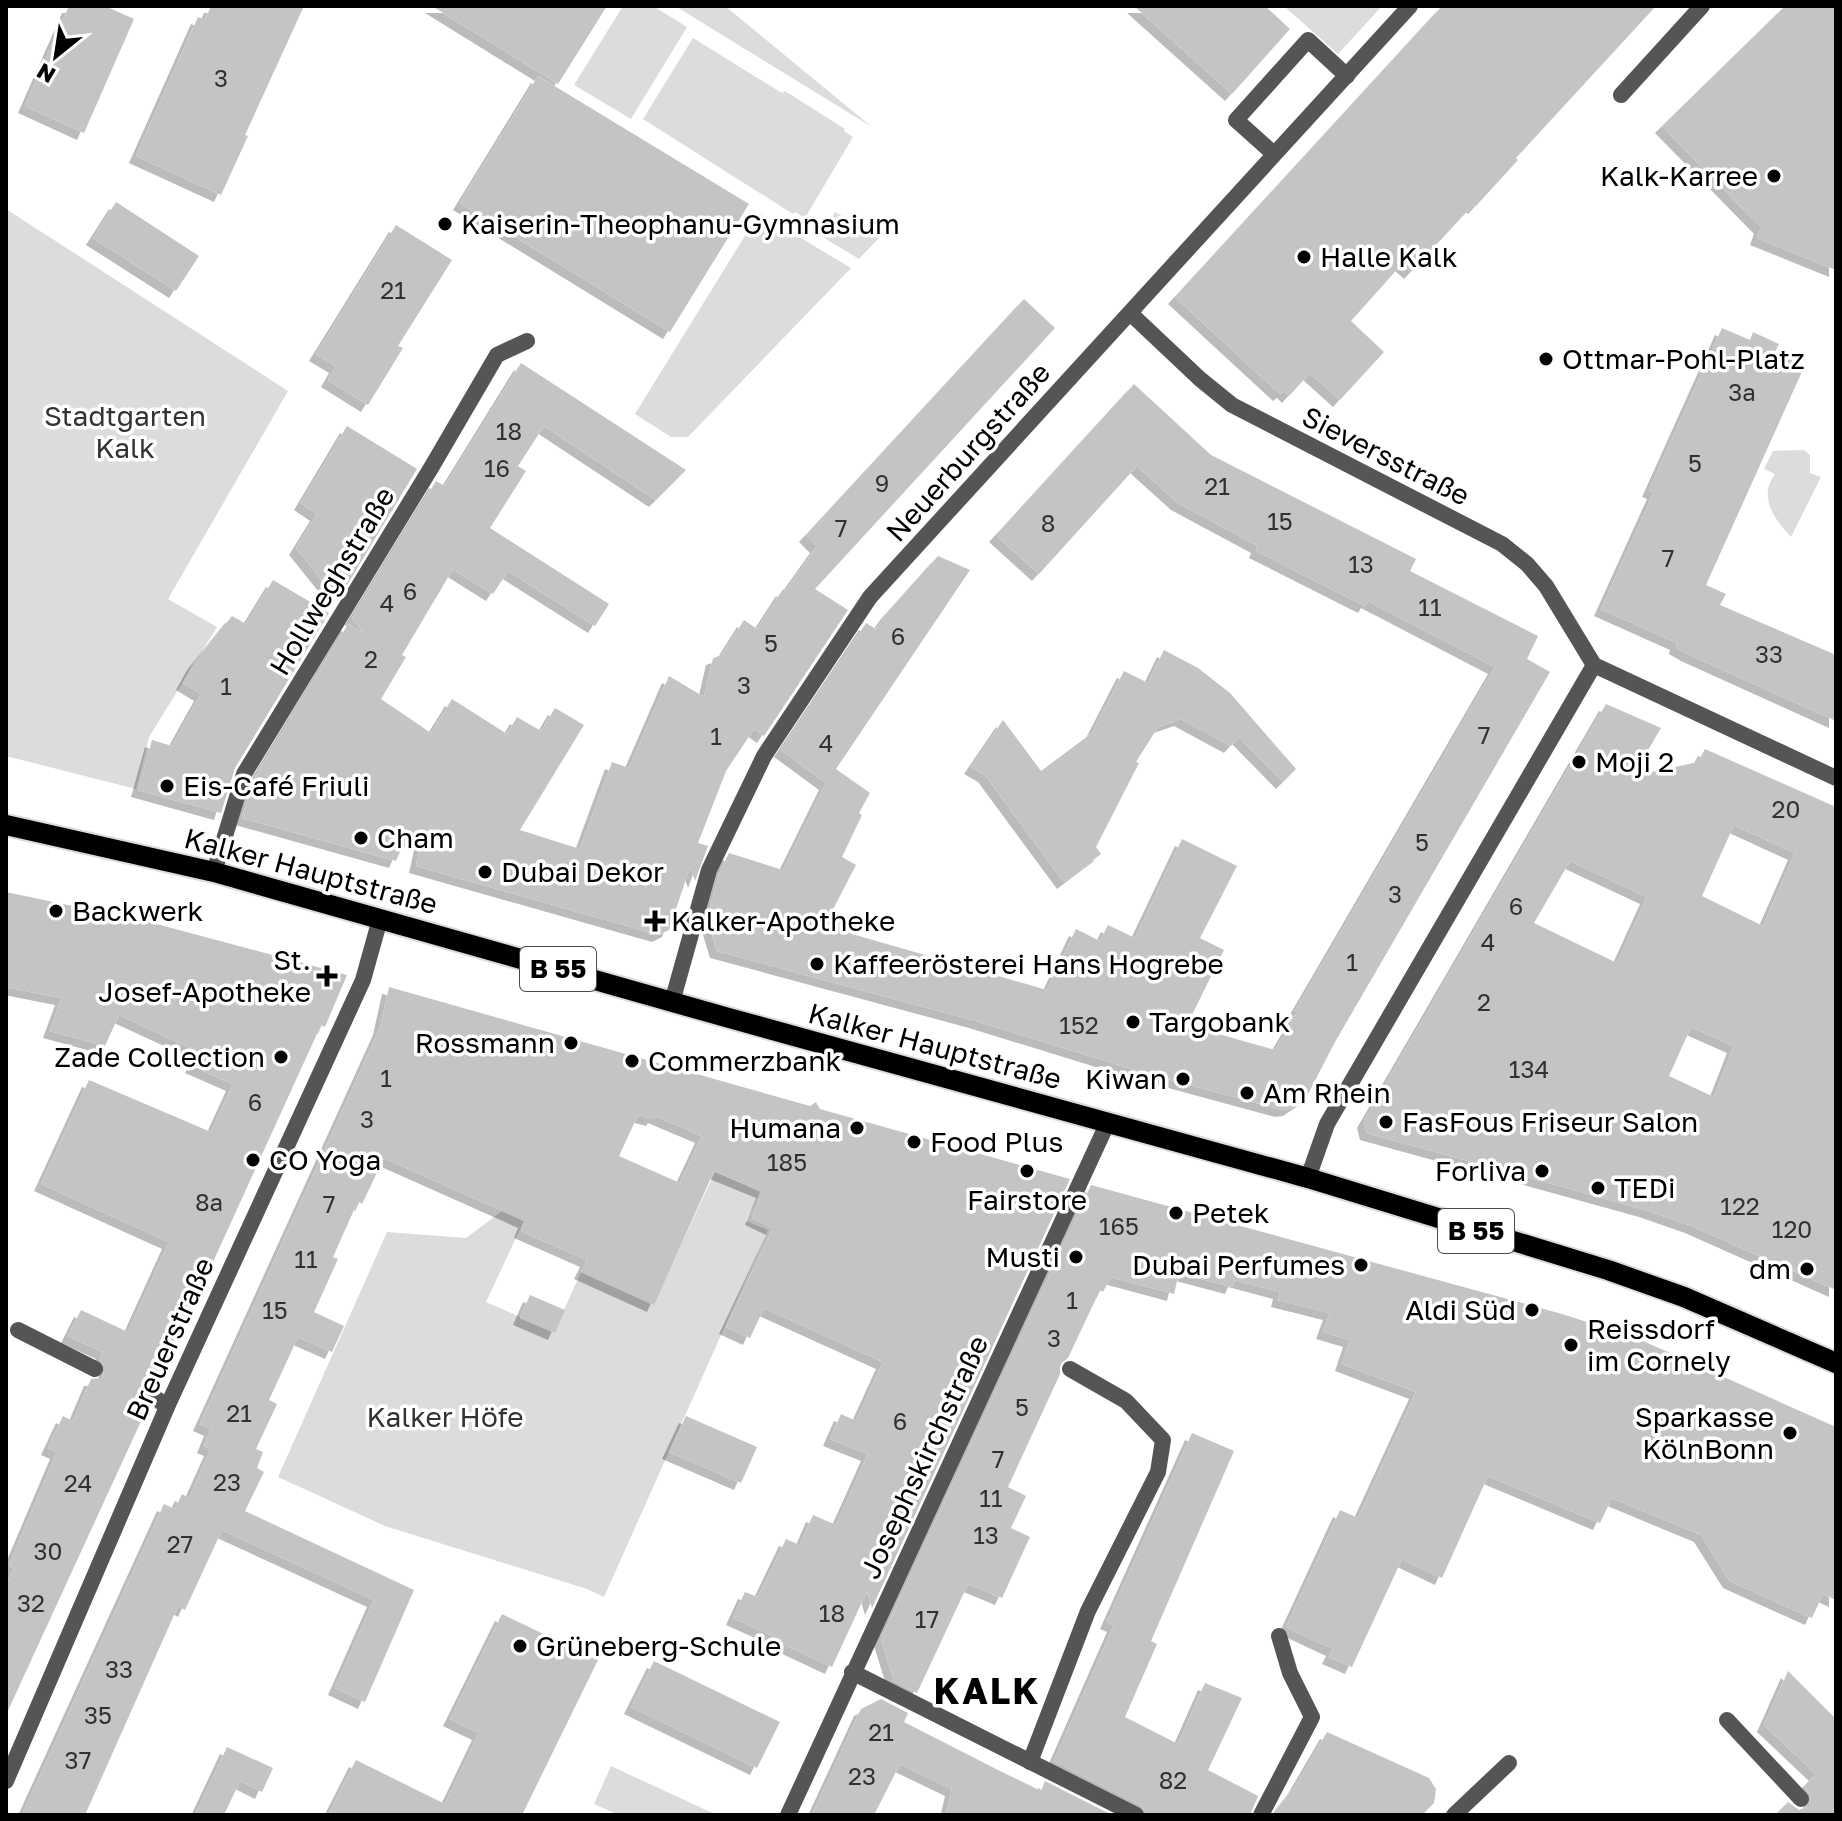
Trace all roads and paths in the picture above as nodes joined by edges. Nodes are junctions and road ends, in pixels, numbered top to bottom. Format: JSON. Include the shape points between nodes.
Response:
{"nodes":[{"id":1,"x":1410,"y":6,"type":"edge"},
{"id":2,"x":1702,"y":6,"type":"edge"},
{"id":3,"x":1347,"y":76,"type":"junction"},
{"id":4,"x":1621,"y":95,"type":"dead end"},
{"id":5,"x":1274,"y":154,"type":"junction"},
{"id":6,"x":1130,"y":313,"type":"junction"},
{"id":7,"x":527,"y":341,"type":"dead end"},
{"id":8,"x":1594,"y":665,"type":"junction"},
{"id":9,"x":1836,"y":778,"type":"edge"},
{"id":10,"x":6,"y":825,"type":"edge"},
{"id":11,"x":214,"y":872,"type":"junction"},
{"id":12,"x":380,"y":919,"type":"junction"},
{"id":13,"x":672,"y":1002,"type":"junction"},
{"id":14,"x":1108,"y":1122,"type":"junction"},
{"id":15,"x":1308,"y":1178,"type":"junction"},
{"id":16,"x":18,"y":1330,"type":"dead end"},
{"id":17,"x":1836,"y":1363,"type":"edge"},
{"id":18,"x":95,"y":1369,"type":"dead end"},
{"id":19,"x":1070,"y":1369,"type":"dead end"},
{"id":20,"x":152,"y":1395,"type":"dead end"},
{"id":21,"x":167,"y":1407,"type":"junction"},
{"id":22,"x":1279,"y":1636,"type":"dead end"},
{"id":23,"x":852,"y":1672,"type":"junction"},
{"id":24,"x":1727,"y":1720,"type":"dead end"},
{"id":25,"x":1030,"y":1762,"type":"junction"},
{"id":26,"x":1509,"y":1763,"type":"dead end"},
{"id":27,"x":6,"y":1781,"type":"edge"},
{"id":28,"x":1801,"y":1799,"type":"dead end"},
{"id":29,"x":788,"y":1815,"type":"edge"},
{"id":30,"x":1136,"y":1815,"type":"edge"},
{"id":31,"x":1261,"y":1815,"type":"edge"},
{"id":32,"x":1454,"y":1815,"type":"edge"}],
"edges":[{"from":1,"to":3,"type":"street","name":"Neuerburgstraße"},
{"from":2,"to":4,"type":"street"},
{"from":3,"to":5,"type":"street","name":"Neuerburgstraße"},
{"from":3,"to":5,"type":"street","via":[[1308,40],[1236,120]]},
{"from":5,"to":6,"type":"street","name":"Neuerburgstraße"},
{"from":6,"to":8,"type":"street","name":"Sieversstraße","via":[[1232,405],[1502,544],[1546,586]]},
{"from":6,"to":13,"type":"street","name":"Neuerburgstraße","via":[[861,610],[757,770],[709,870]]},
{"from":7,"to":11,"type":"street","name":"Hollweghstraße","via":[[497,355],[244,774]]},
{"from":8,"to":9,"type":"street"},
{"from":8,"to":15,"type":"street","via":[[1327,1124]]},
{"from":10,"to":11,"type":"main road","name":"Kalker Hauptstraße","number":"B 55"},
{"from":11,"to":12,"type":"main road","name":"Kalker Hauptstraße","number":"B 55"},
{"from":12,"to":13,"type":"main road","name":"Kalker Hauptstraße","number":"B 55"},
{"from":12,"to":21,"type":"street","name":"Breuerstraße","via":[[363,980]]},
{"from":13,"to":14,"type":"main road","name":"Kalker Hauptstraße","number":"B 55"},
{"from":14,"to":15,"type":"main road","name":"Kalker Hauptstraße","number":"B 55"},
{"from":14,"to":23,"type":"street","name":"Josephskirchstraße"},
{"from":15,"to":17,"type":"main road","name":"Kalker Hauptstraße","number":"B 55","via":[[1608,1270]]},
{"from":16,"to":18,"type":"street"},
{"from":19,"to":25,"type":"street","via":[[1126,1401],[1163,1440],[1158,1472],[1088,1611]]},
{"from":20,"to":21,"type":"street"},
{"from":21,"to":27,"type":"street","name":"Breuerstraße"},
{"from":22,"to":31,"type":"street","via":[[1312,1717]]},
{"from":23,"to":25,"type":"street"},
{"from":23,"to":29,"type":"street","name":"Josephskirchstraße"},
{"from":24,"to":28,"type":"street"},
{"from":25,"to":30,"type":"street"},
{"from":26,"to":32,"type":"street"}]}
